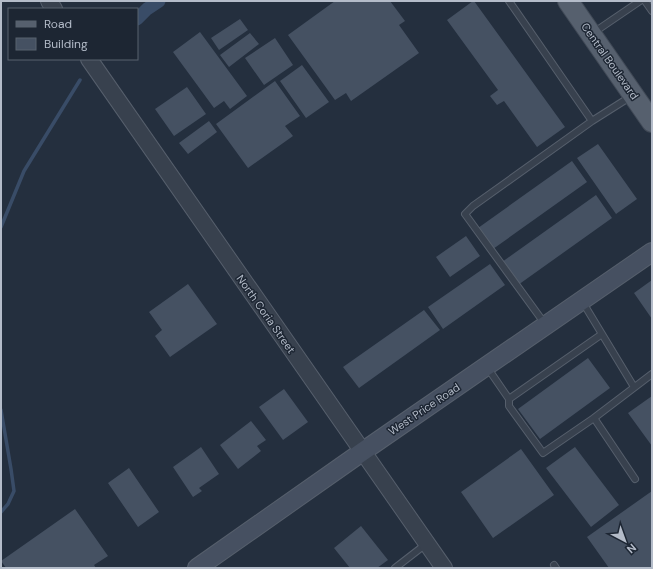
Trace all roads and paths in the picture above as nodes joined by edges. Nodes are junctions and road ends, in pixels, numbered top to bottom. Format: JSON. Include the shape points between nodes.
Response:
{"nodes":[{"id":1,"x":509,"y":1,"type":"edge"},
{"id":2,"x":568,"y":1,"type":"edge"},
{"id":3,"x":640,"y":1,"type":"edge"},
{"id":4,"x":645,"y":1,"type":"edge"},
{"id":5,"x":652,"y":12,"type":"edge"},
{"id":6,"x":591,"y":34,"type":"junction"},
{"id":7,"x":90,"y":60,"type":"edge"},
{"id":8,"x":634,"y":95,"type":"junction"},
{"id":9,"x":592,"y":121,"type":"junction"},
{"id":10,"x":652,"y":122,"type":"edge"},
{"id":11,"x":652,"y":252,"type":"edge"},
{"id":12,"x":582,"y":301,"type":"junction"},
{"id":13,"x":546,"y":325,"type":"junction"},
{"id":14,"x":602,"y":334,"type":"junction"},
{"id":15,"x":487,"y":366,"type":"junction"},
{"id":16,"x":652,"y":374,"type":"edge"},
{"id":17,"x":634,"y":387,"type":"junction"},
{"id":18,"x":509,"y":399,"type":"junction"},
{"id":19,"x":594,"y":418,"type":"junction"},
{"id":20,"x":362,"y":452,"type":"junction"},
{"id":21,"x":635,"y":478,"type":"dead end"},
{"id":22,"x":426,"y":544,"type":"junction"},
{"id":23,"x":398,"y":567,"type":"edge"},
{"id":24,"x":197,"y":568,"type":"edge"},
{"id":25,"x":444,"y":568,"type":"edge"}],
"edges":[{"from":1,"to":9,"type":"lane"},
{"from":2,"to":6,"type":"main road","name":"Central Boulevard"},
{"from":3,"to":6,"type":"lane"},
{"from":4,"to":5,"type":"lane"},
{"from":6,"to":8,"type":"main road","name":"Central Boulevard"},
{"from":7,"to":20,"type":"street","name":"North Coria Street"},
{"from":8,"to":9,"type":"lane"},
{"from":8,"to":10,"type":"main road","name":"Central Boulevard"},
{"from":9,"to":13,"type":"lane","via":[[465,214]]},
{"from":11,"to":12,"type":"main road","name":"West Price Road"},
{"from":12,"to":13,"type":"main road","name":"West Price Road"},
{"from":12,"to":14,"type":"lane"},
{"from":13,"to":15,"type":"main road","name":"West Price Road"},
{"from":14,"to":17,"type":"lane"},
{"from":14,"to":18,"type":"lane"},
{"from":15,"to":18,"type":"lane"},
{"from":15,"to":20,"type":"main road","name":"West Price Road"},
{"from":16,"to":17,"type":"lane"},
{"from":17,"to":19,"type":"lane"},
{"from":18,"to":19,"type":"lane","via":[[509,406],[543,453]]},
{"from":19,"to":21,"type":"lane"},
{"from":20,"to":22,"type":"street","name":"North Coria Street"},
{"from":20,"to":24,"type":"main road","name":"West Price Road"},
{"from":22,"to":23,"type":"lane"},
{"from":22,"to":25,"type":"street","name":"North Coria Street"}]}
